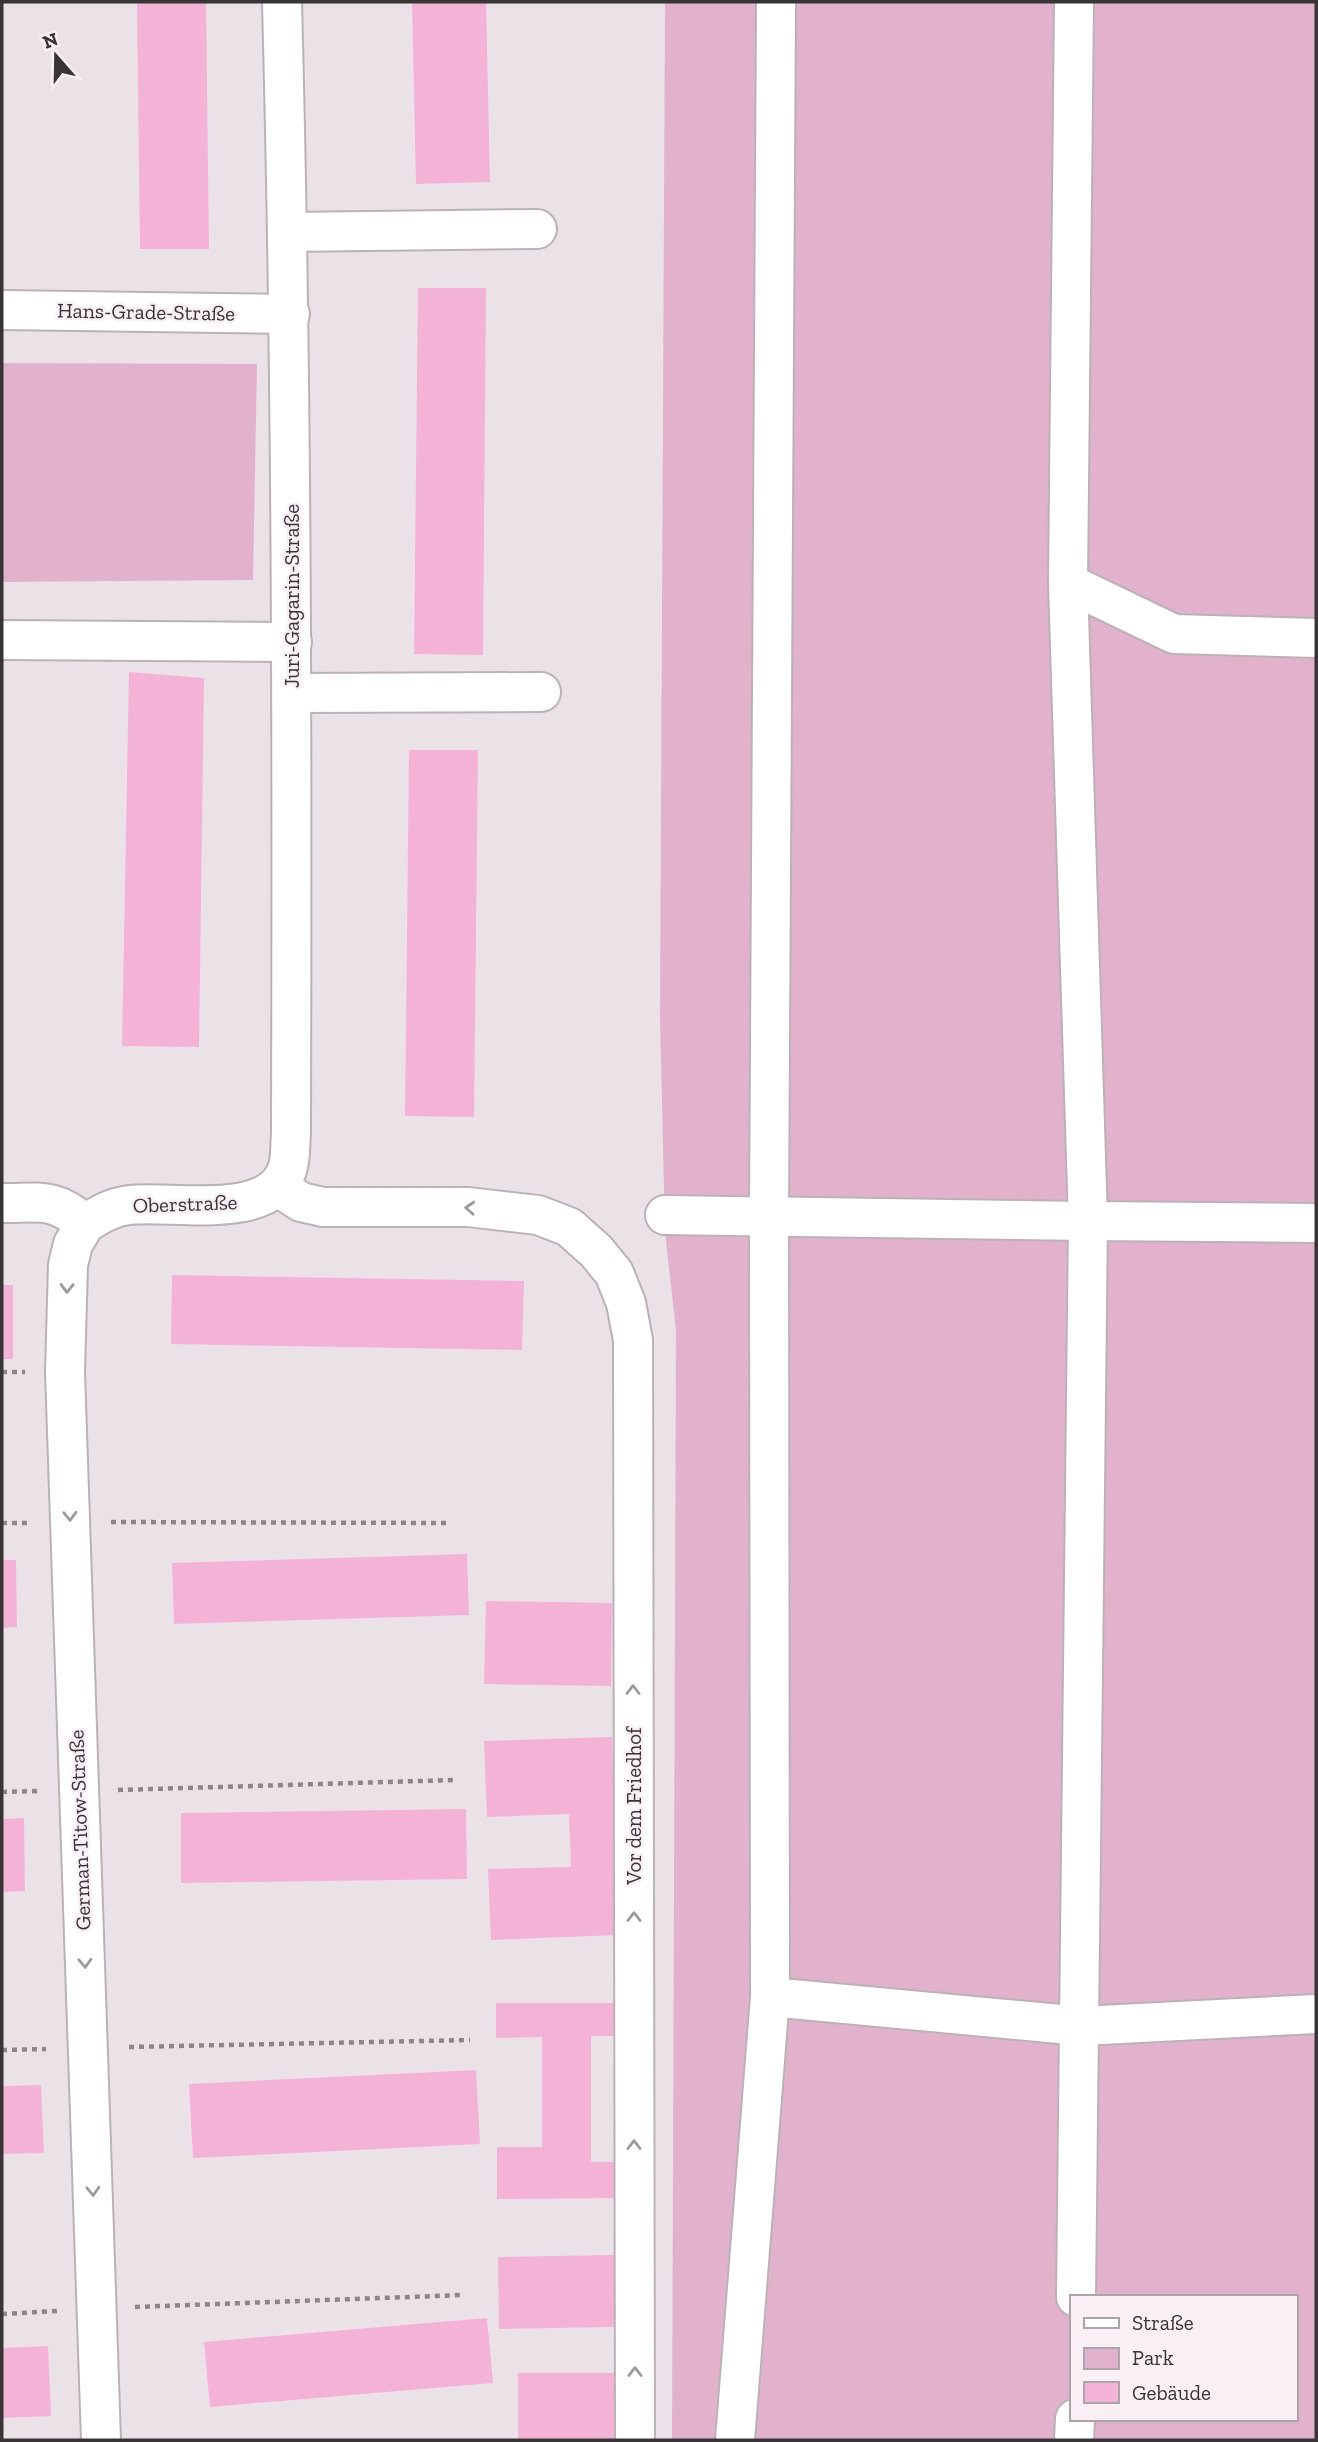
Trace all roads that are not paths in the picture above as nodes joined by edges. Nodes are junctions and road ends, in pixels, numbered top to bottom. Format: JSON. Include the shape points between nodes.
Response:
{"nodes":[{"id":1,"x":282,"y":2,"type":"edge"},
{"id":2,"x":776,"y":2,"type":"edge"},
{"id":3,"x":1074,"y":2,"type":"edge"},
{"id":4,"x":537,"y":229,"type":"dead end"},
{"id":5,"x":288,"y":232,"type":"junction"},
{"id":6,"x":2,"y":310,"type":"edge"},
{"id":7,"x":290,"y":314,"type":"junction"},
{"id":8,"x":1068,"y":583,"type":"junction"},
{"id":9,"x":1316,"y":638,"type":"edge"},
{"id":10,"x":2,"y":640,"type":"edge"},
{"id":11,"x":292,"y":642,"type":"junction"},
{"id":12,"x":541,"y":692,"type":"dead end"},
{"id":13,"x":293,"y":693,"type":"junction"},
{"id":14,"x":278,"y":1187,"type":"junction"},
{"id":15,"x":2,"y":1203,"type":"edge"},
{"id":16,"x":664,"y":1215,"type":"dead end"},
{"id":17,"x":769,"y":1216,"type":"junction"},
{"id":18,"x":1088,"y":1221,"type":"junction"},
{"id":19,"x":1316,"y":1223,"type":"edge"},
{"id":20,"x":85,"y":1224,"type":"junction"},
{"id":21,"x":769,"y":1997,"type":"junction"},
{"id":22,"x":1316,"y":2014,"type":"edge"},
{"id":23,"x":1081,"y":2026,"type":"junction"},
{"id":24,"x":1076,"y":2295,"type":"edge"},
{"id":25,"x":1074,"y":2421,"type":"edge"},
{"id":26,"x":101,"y":2440,"type":"edge"},
{"id":27,"x":635,"y":2440,"type":"edge"},
{"id":28,"x":735,"y":2440,"type":"edge"},
{"id":29,"x":1074,"y":2440,"type":"edge"}],
"edges":[{"from":1,"to":5,"type":"street","name":"Juri-Gagarin-Straße"},
{"from":2,"to":17,"type":"street"},
{"from":3,"to":8,"type":"street"},
{"from":4,"to":5,"type":"street"},
{"from":5,"to":7,"type":"street","name":"Juri-Gagarin-Straße"},
{"from":6,"to":7,"type":"street","name":"Hans-Grade-Straße"},
{"from":7,"to":11,"type":"street","name":"Juri-Gagarin-Straße"},
{"from":8,"to":9,"type":"street","via":[[1174,634]]},
{"from":8,"to":18,"type":"street"},
{"from":10,"to":11,"type":"street"},
{"from":11,"to":13,"type":"street","name":"Juri-Gagarin-Straße"},
{"from":12,"to":13,"type":"street"},
{"from":13,"to":14,"type":"street","name":"Juri-Gagarin-Straße","via":[[291,1133],[288,1170]]},
{"from":14,"to":20,"type":"street","name":"Oberstraße","via":[[260,1199],[234,1204],[128,1205],[103,1212]]},
{"from":27,"to":14,"type":"street","name":"Vor dem Friedhof","one_way":true,"via":[[633,1340],[626,1303],[614,1273],[596,1251],[569,1227],[538,1215],[468,1208],[323,1208],[301,1202]]},
{"from":15,"to":20,"type":"street","via":[[59,1205]]},
{"from":16,"to":17,"type":"street"},
{"from":17,"to":18,"type":"street"},
{"from":17,"to":21,"type":"street"},
{"from":18,"to":19,"type":"street"},
{"from":18,"to":23,"type":"street"},
{"from":20,"to":26,"type":"street","name":"German-Titow-Straße","one_way":true,"via":[[68,1265],[65,1372]]},
{"from":21,"to":23,"type":"street"},
{"from":21,"to":28,"type":"street"},
{"from":22,"to":23,"type":"street"},
{"from":23,"to":24,"type":"street"},
{"from":25,"to":29,"type":"street"}]}
